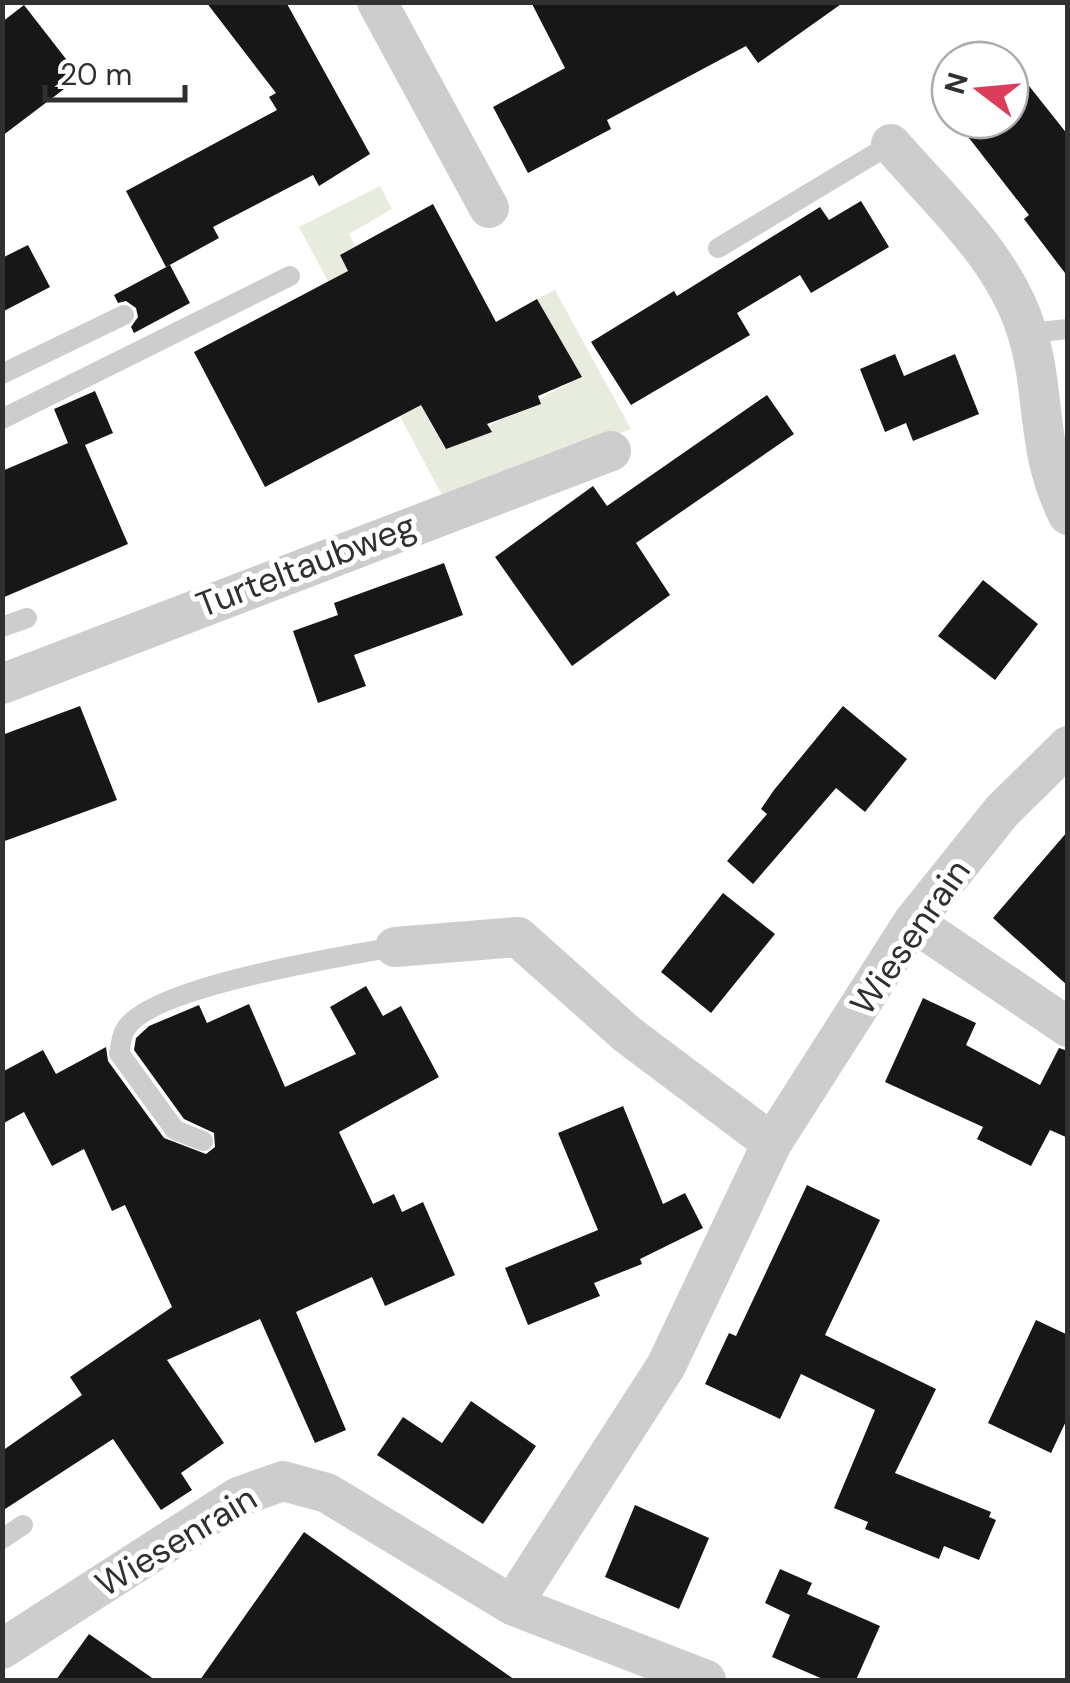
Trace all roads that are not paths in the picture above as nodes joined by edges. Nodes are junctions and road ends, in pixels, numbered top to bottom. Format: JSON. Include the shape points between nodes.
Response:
{"nodes":[{"id":1,"x":376,"y":2,"type":"edge"},
{"id":2,"x":891,"y":144,"type":"joint"},
{"id":3,"x":489,"y":208,"type":"dead end"},
{"id":4,"x":718,"y":248,"type":"dead end"},
{"id":5,"x":290,"y":276,"type":"dead end"},
{"id":6,"x":124,"y":315,"type":"dead end"},
{"id":7,"x":1068,"y":329,"type":"edge"},
{"id":8,"x":1028,"y":333,"type":"junction"},
{"id":9,"x":2,"y":374,"type":"edge"},
{"id":10,"x":2,"y":419,"type":"edge"},
{"id":11,"x":610,"y":451,"type":"dead end"},
{"id":12,"x":1068,"y":514,"type":"edge"},
{"id":13,"x":28,"y":618,"type":"dead end"},
{"id":14,"x":2,"y":627,"type":"edge"},
{"id":15,"x":2,"y":684,"type":"edge"},
{"id":16,"x":1068,"y":746,"type":"edge"},
{"id":17,"x":913,"y":922,"type":"junction"},
{"id":18,"x":394,"y":946,"type":"joint"},
{"id":19,"x":1068,"y":1028,"type":"edge"},
{"id":20,"x":203,"y":1141,"type":"dead end"},
{"id":21,"x":772,"y":1143,"type":"junction"},
{"id":22,"x":23,"y":1525,"type":"dead end"},
{"id":23,"x":2,"y":1539,"type":"edge"},
{"id":24,"x":512,"y":1605,"type":"junction"},
{"id":25,"x":2,"y":1648,"type":"edge"},
{"id":26,"x":706,"y":1680,"type":"edge"}],
"edges":[{"from":1,"to":3,"type":"street"},
{"from":2,"to":4,"type":"lane"},
{"from":2,"to":8,"type":"street","via":[[1001,271]]},
{"from":5,"to":10,"type":"lane"},
{"from":6,"to":9,"type":"lane"},
{"from":7,"to":8,"type":"lane"},
{"from":8,"to":12,"type":"street","via":[[1044,456]]},
{"from":11,"to":15,"type":"street","name":"Turteltaubweg"},
{"from":13,"to":14,"type":"lane"},
{"from":16,"to":17,"type":"street","name":"Wiesenrain","via":[[1002,811]]},
{"from":17,"to":19,"type":"street"},
{"from":17,"to":21,"type":"street","name":"Wiesenrain"},
{"from":18,"to":20,"type":"lane","via":[[236,976],[139,1016],[125,1030],[119,1053],[175,1130]]},
{"from":18,"to":21,"type":"street","via":[[518,937],[628,1035]]},
{"from":21,"to":24,"type":"street","name":"Wiesenrain","via":[[666,1366]]},
{"from":22,"to":23,"type":"lane"},
{"from":24,"to":25,"type":"street","name":"Wiesenrain","via":[[327,1493],[283,1481],[238,1497]]},
{"from":24,"to":26,"type":"street","name":"Wiesenrain"}]}
